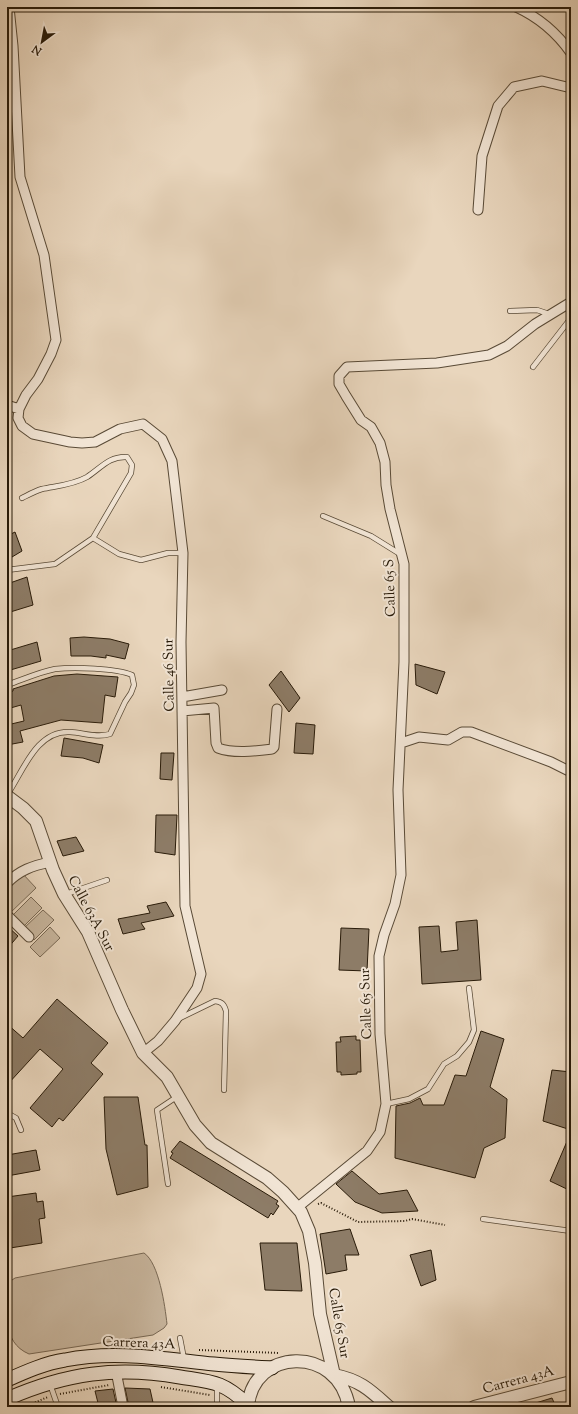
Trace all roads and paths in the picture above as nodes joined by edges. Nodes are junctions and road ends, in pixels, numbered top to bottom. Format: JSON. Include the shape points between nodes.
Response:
{"nodes":[{"id":1,"x":9,"y":7,"type":"edge"},
{"id":2,"x":516,"y":7,"type":"edge"},
{"id":3,"x":571,"y":53,"type":"edge"},
{"id":4,"x":571,"y":88,"type":"edge"},
{"id":5,"x":478,"y":210,"type":"dead end"},
{"id":6,"x":571,"y":302,"type":"edge"},
{"id":7,"x":510,"y":311,"type":"dead end"},
{"id":8,"x":549,"y":314,"type":"junction"},
{"id":9,"x":571,"y":318,"type":"edge"},
{"id":10,"x":533,"y":367,"type":"dead end"},
{"id":11,"x":7,"y":405,"type":"edge"},
{"id":12,"x":19,"y":413,"type":"junction"},
{"id":13,"x":22,"y":498,"type":"dead end"},
{"id":14,"x":323,"y":516,"type":"dead end"},
{"id":15,"x":93,"y":538,"type":"junction"},
{"id":16,"x":183,"y":553,"type":"junction"},
{"id":17,"x":403,"y":556,"type":"junction"},
{"id":18,"x":7,"y":570,"type":"edge"},
{"id":19,"x":7,"y":685,"type":"edge"},
{"id":20,"x":222,"y":690,"type":"dead end"},
{"id":21,"x":182,"y":697,"type":"junction"},
{"id":22,"x":277,"y":709,"type":"dead end"},
{"id":23,"x":182,"y":711,"type":"junction"},
{"id":24,"x":401,"y":743,"type":"junction"},
{"id":25,"x":400,"y":765,"type":"joint"},
{"id":26,"x":571,"y":772,"type":"edge"},
{"id":27,"x":7,"y":796,"type":"edge"},
{"id":28,"x":50,"y":862,"type":"junction"},
{"id":29,"x":107,"y":880,"type":"dead end"},
{"id":30,"x":7,"y":883,"type":"edge"},
{"id":31,"x":64,"y":894,"type":"junction"},
{"id":32,"x":7,"y":915,"type":"edge"},
{"id":33,"x":29,"y":937,"type":"dead end"},
{"id":34,"x":469,"y":988,"type":"dead end"},
{"id":35,"x":175,"y":1020,"type":"junction"},
{"id":36,"x":143,"y":1053,"type":"junction"},
{"id":37,"x":224,"y":1090,"type":"dead end"},
{"id":38,"x":180,"y":1096,"type":"junction"},
{"id":39,"x":386,"y":1104,"type":"junction"},
{"id":40,"x":7,"y":1113,"type":"edge"},
{"id":41,"x":21,"y":1130,"type":"dead end"},
{"id":42,"x":168,"y":1184,"type":"dead end"},
{"id":43,"x":299,"y":1210,"type":"junction"},
{"id":44,"x":483,"y":1219,"type":"dead end"},
{"id":45,"x":445,"y":1225,"type":"dead end"},
{"id":46,"x":571,"y":1231,"type":"edge"},
{"id":47,"x":180,"y":1338,"type":"dead end"},
{"id":48,"x":184,"y":1361,"type":"junction"},
{"id":49,"x":272,"y":1368,"type":"junction"},
{"id":50,"x":116,"y":1371,"type":"junction"},
{"id":51,"x":334,"y":1375,"type":"junction"},
{"id":52,"x":8,"y":1378,"type":"edge"},
{"id":53,"x":50,"y":1382,"type":"junction"},
{"id":54,"x":571,"y":1382,"type":"edge"},
{"id":55,"x":216,"y":1383,"type":"junction"},
{"id":56,"x":7,"y":1399,"type":"edge"},
{"id":57,"x":248,"y":1406,"type":"edge"},
{"id":58,"x":58,"y":1407,"type":"edge"},
{"id":59,"x":123,"y":1407,"type":"edge"},
{"id":60,"x":217,"y":1407,"type":"edge"},
{"id":61,"x":349,"y":1407,"type":"edge"},
{"id":62,"x":389,"y":1407,"type":"edge"},
{"id":63,"x":474,"y":1407,"type":"edge"}],
"edges":[{"from":1,"to":12,"type":"street","via":[[20,176],[44,255],[56,340]]},
{"from":2,"to":3,"type":"street","via":[[531,14],[560,38]]},
{"from":4,"to":5,"type":"street","via":[[542,81],[514,87],[498,106],[482,156]]},
{"from":6,"to":8,"type":"street","name":"Calle 65 S"},
{"from":7,"to":8,"type":"lane","via":[[537,310]]},
{"from":8,"to":17,"type":"street","name":"Calle 65 S","via":[[511,343],[489,354],[437,363],[347,368],[339,376],[339,384],[361,420],[370,427],[380,443],[385,462],[390,509]]},
{"from":9,"to":10,"type":"lane"},
{"from":11,"to":12,"type":"street"},
{"from":12,"to":16,"type":"street","name":"Calle 46 Sur","via":[[27,431],[70,442],[96,442],[120,429],[143,424],[153,431],[162,439],[172,461]]},
{"from":13,"to":15,"type":"lane","via":[[86,477],[106,462],[117,457],[127,457],[132,465],[131,473]]},
{"from":14,"to":17,"type":"lane","via":[[371,536]]},
{"from":15,"to":16,"type":"lane","via":[[119,554],[140,560],[168,553]]},
{"from":15,"to":18,"type":"lane","via":[[55,564]]},
{"from":16,"to":21,"type":"street","name":"Calle 46 Sur"},
{"from":17,"to":24,"type":"street","name":"Calle 65 S","via":[[404,662]]},
{"from":19,"to":27,"type":"lane","via":[[54,669],[123,671],[132,675],[134,685],[110,734],[102,736],[69,732],[47,738],[28,758]]},
{"from":20,"to":21,"type":"street"},
{"from":21,"to":23,"type":"street","name":"Calle 46 Sur"},
{"from":22,"to":23,"type":"street","via":[[274,748],[225,751],[218,748],[216,743],[213,707]]},
{"from":23,"to":35,"type":"street","name":"Calle 46 Sur","via":[[185,906],[202,974],[197,988]]},
{"from":24,"to":25,"type":"street","name":"Calle 65 S"},
{"from":24,"to":26,"type":"street","via":[[419,737],[448,740],[462,732],[471,732]]},
{"from":25,"to":39,"type":"street","name":"Calle 65 Sur","via":[[398,790],[401,875],[379,956],[380,1034]]},
{"from":27,"to":28,"type":"street","name":"Calle 63A Sur","via":[[36,821]]},
{"from":28,"to":30,"type":"street","via":[[27,868]]},
{"from":28,"to":31,"type":"street","name":"Calle 63A Sur"},
{"from":29,"to":31,"type":"lane"},
{"from":31,"to":36,"type":"street","name":"Calle 63A Sur","via":[[88,932]]},
{"from":32,"to":33,"type":"street"},
{"from":34,"to":39,"type":"lane","via":[[474,1030],[469,1042],[457,1056],[444,1064],[428,1089],[409,1099]]},
{"from":35,"to":36,"type":"street","name":"Calle 46 Sur","via":[[158,1041]]},
{"from":35,"to":37,"type":"lane","via":[[215,1001],[222,1002],[225,1006]]},
{"from":36,"to":38,"type":"street","name":"Calle 65 Sur","via":[[167,1077]]},
{"from":38,"to":42,"type":"lane","via":[[157,1110]]},
{"from":38,"to":43,"type":"street","name":"Calle 65 Sur","via":[[195,1125],[211,1143],[267,1178]]},
{"from":39,"to":43,"type":"street","name":"Calle 65 Sur","via":[[380,1132],[367,1151]]},
{"from":40,"to":41,"type":"lane","via":[[16,1118]]},
{"from":43,"to":45,"type":"path","via":[[321,1203],[358,1222],[398,1222],[412,1219]]},
{"from":43,"to":51,"type":"street","name":"Calle 65 Sur","via":[[309,1231],[320,1314]]},
{"from":44,"to":46,"type":"lane"},
{"from":47,"to":48,"type":"lane"},
{"from":48,"to":49,"type":"main road","name":"Carrera 43A"},
{"from":48,"to":52,"type":"main road","name":"Carrera 43A","via":[[120,1355],[78,1358]]},
{"from":49,"to":51,"type":"street","via":[[284,1363],[304,1362],[323,1367]]},
{"from":49,"to":57,"type":"street","via":[[256,1384]]},
{"from":50,"to":53,"type":"main road","name":"Carrera 43A"},
{"from":50,"to":55,"type":"main road","name":"Carrera 43A","via":[[151,1372]]},
{"from":50,"to":59,"type":"street"},
{"from":51,"to":61,"type":"street","via":[[342,1385]]},
{"from":51,"to":62,"type":"street","via":[[350,1378],[366,1387]]},
{"from":53,"to":56,"type":"main road","name":"Carrera 43A"},
{"from":53,"to":58,"type":"lane"},
{"from":54,"to":63,"type":"street","name":"Carrera 43A"},
{"from":55,"to":57,"type":"main road","name":"Carrera 43A","via":[[230,1388]]},
{"from":55,"to":60,"type":"lane"}]}
